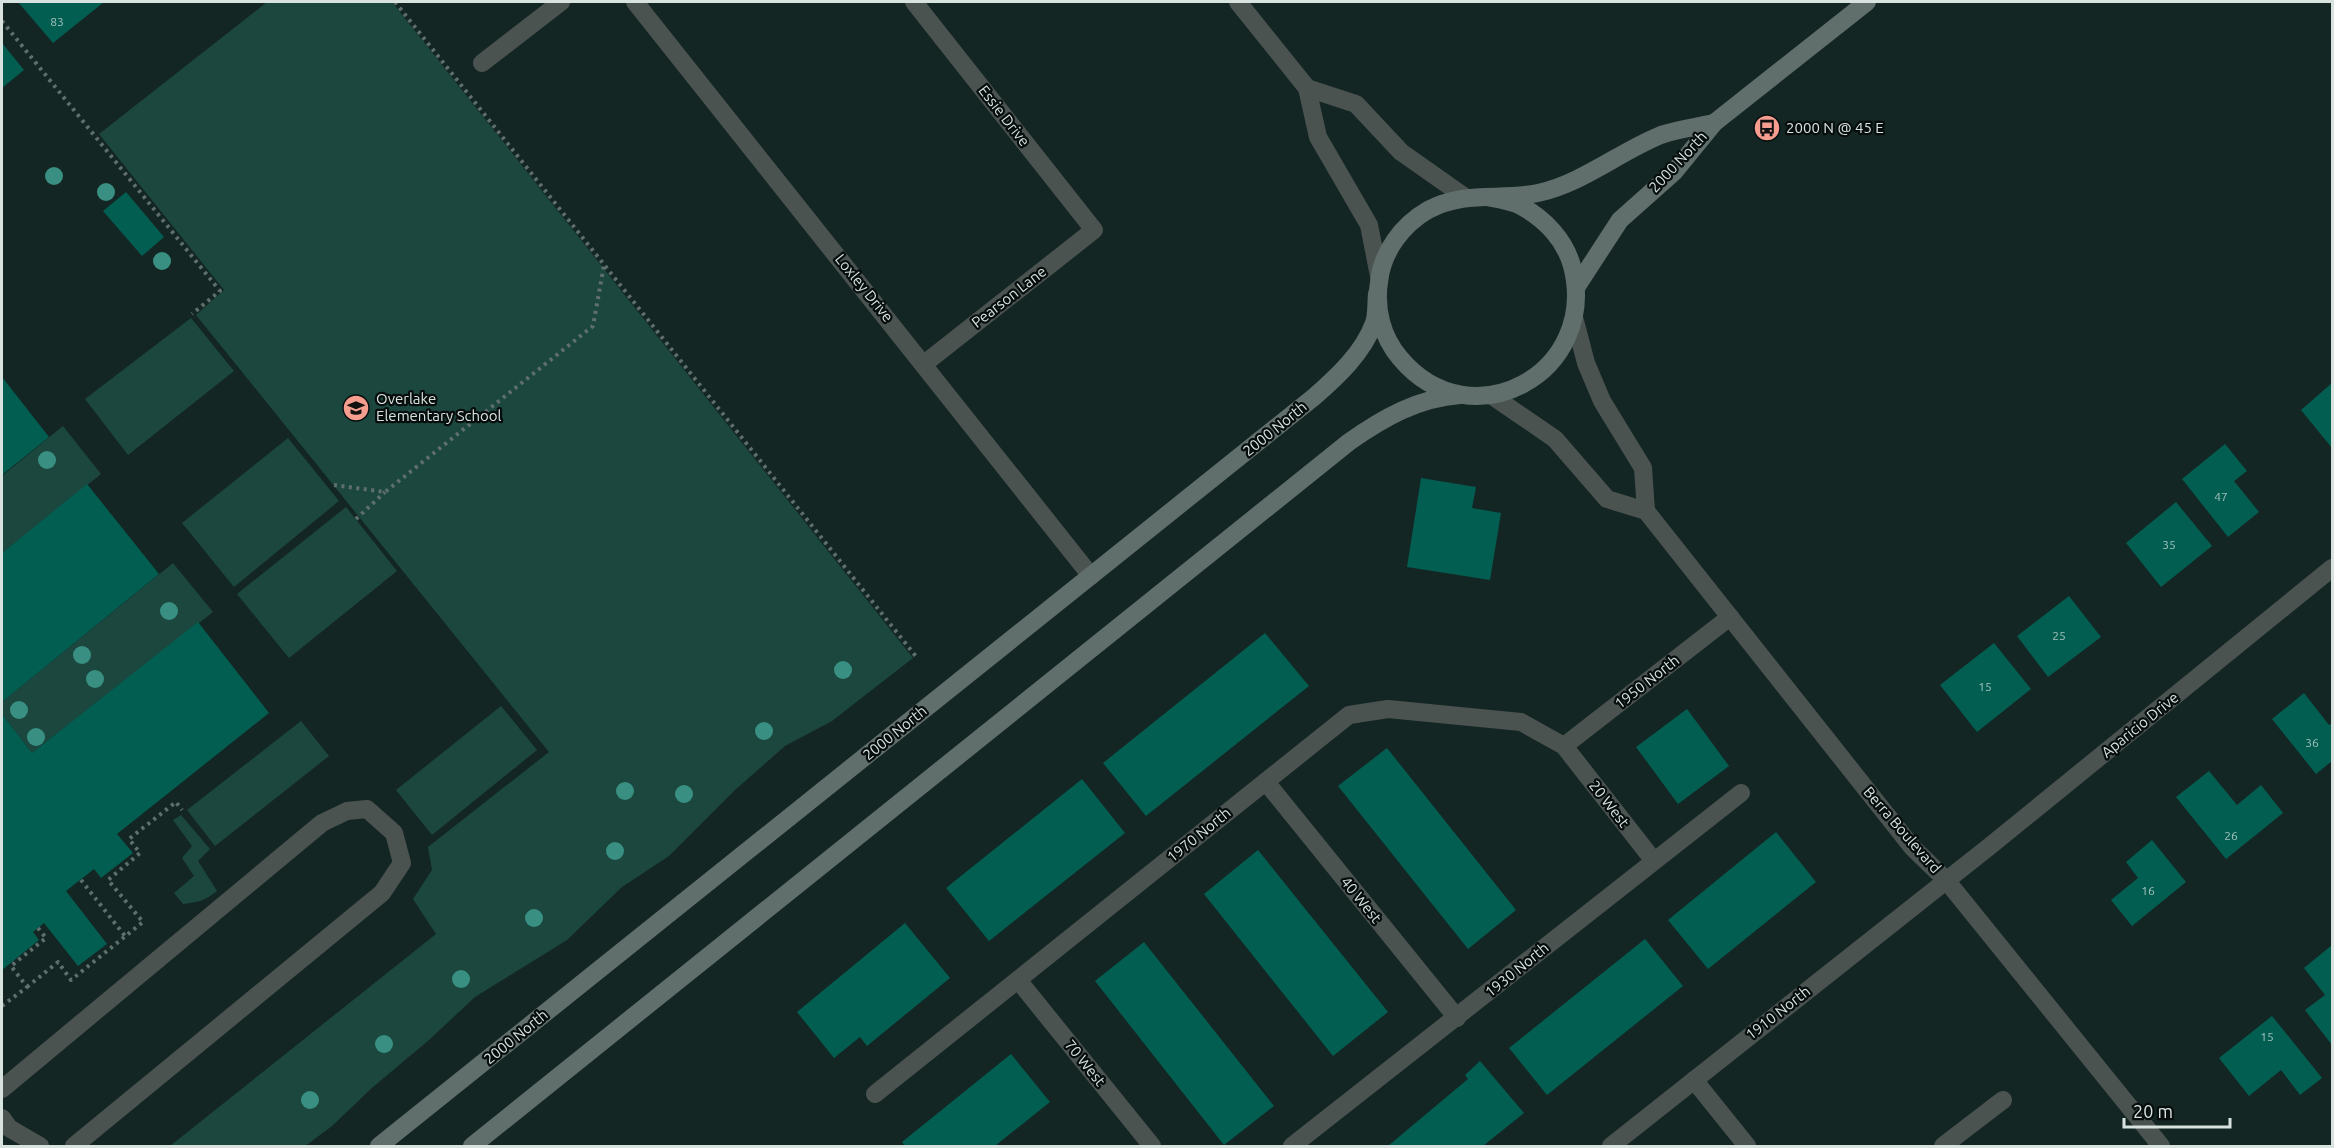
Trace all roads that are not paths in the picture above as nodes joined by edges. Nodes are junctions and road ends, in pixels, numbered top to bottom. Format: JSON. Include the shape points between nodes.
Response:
{"nodes":[{"id":1,"x":561,"y":2,"type":"edge"},
{"id":2,"x":635,"y":2,"type":"edge"},
{"id":3,"x":914,"y":2,"type":"edge"},
{"id":4,"x":1238,"y":2,"type":"edge"},
{"id":5,"x":1867,"y":2,"type":"edge"},
{"id":6,"x":482,"y":63,"type":"dead end"},
{"id":7,"x":1307,"y":88,"type":"junction"},
{"id":8,"x":1714,"y":123,"type":"junction"},
{"id":9,"x":1465,"y":197,"type":"junction"},
{"id":10,"x":1486,"y":197,"type":"junction"},
{"id":11,"x":1094,"y":230,"type":"joint"},
{"id":12,"x":1380,"y":276,"type":"junction"},
{"id":13,"x":1577,"y":286,"type":"junction"},
{"id":14,"x":1377,"y":294,"type":"junction"},
{"id":15,"x":1575,"y":321,"type":"junction"},
{"id":16,"x":924,"y":364,"type":"junction"},
{"id":17,"x":1460,"y":395,"type":"junction"},
{"id":18,"x":1491,"y":395,"type":"junction"},
{"id":19,"x":1646,"y":512,"type":"junction"},
{"id":20,"x":2332,"y":568,"type":"edge"},
{"id":21,"x":1091,"y":576,"type":"junction"},
{"id":22,"x":1730,"y":618,"type":"junction"},
{"id":23,"x":1564,"y":746,"type":"junction"},
{"id":24,"x":1266,"y":782,"type":"junction"},
{"id":25,"x":1741,"y":793,"type":"dead end"},
{"id":26,"x":1654,"y":861,"type":"junction"},
{"id":27,"x":1946,"y":880,"type":"junction"},
{"id":28,"x":1018,"y":980,"type":"junction"},
{"id":29,"x":1457,"y":1018,"type":"junction"},
{"id":30,"x":1694,"y":1080,"type":"junction"},
{"id":31,"x":2,"y":1089,"type":"edge"},
{"id":32,"x":875,"y":1094,"type":"dead end"},
{"id":33,"x":2003,"y":1100,"type":"dead end"},
{"id":34,"x":2,"y":1118,"type":"edge"},
{"id":35,"x":40,"y":1146,"type":"edge"},
{"id":36,"x":74,"y":1146,"type":"edge"},
{"id":37,"x":379,"y":1146,"type":"edge"},
{"id":38,"x":472,"y":1146,"type":"edge"},
{"id":39,"x":1152,"y":1146,"type":"edge"},
{"id":40,"x":1292,"y":1146,"type":"edge"},
{"id":41,"x":1611,"y":1146,"type":"edge"},
{"id":42,"x":1747,"y":1146,"type":"edge"},
{"id":43,"x":1943,"y":1146,"type":"edge"},
{"id":44,"x":2161,"y":1146,"type":"edge"}],
"edges":[{"from":1,"to":6,"type":"street"},
{"from":2,"to":16,"type":"street","name":"Loxley Drive"},
{"from":3,"to":11,"type":"street","name":"Essie Drive"},
{"from":4,"to":7,"type":"street"},
{"from":5,"to":8,"type":"street","name":"2000 North"},
{"from":7,"to":9,"type":"street","via":[[1356,104],[1401,152]]},
{"from":7,"to":12,"type":"street","via":[[1318,137],[1369,225]]},
{"from":8,"to":10,"type":"street","name":"2000 North","via":[[1662,135],[1586,175],[1538,193]]},
{"from":8,"to":13,"type":"street","name":"2000 North","via":[[1674,172],[1620,220]]},
{"from":9,"to":10,"type":"street"},
{"from":9,"to":12,"type":"street","via":[[1426,211],[1401,232]]},
{"from":10,"to":13,"type":"street","via":[[1520,205],[1548,225],[1568,253]]},
{"from":11,"to":16,"type":"street","name":"Pearson Lane"},
{"from":12,"to":14,"type":"street"},
{"from":13,"to":15,"type":"street"},
{"from":14,"to":17,"type":"street","via":[[1381,322],[1392,348],[1410,370],[1433,386]]},
{"from":14,"to":21,"type":"street","name":"2000 North","via":[[1374,322],[1338,376]]},
{"from":15,"to":18,"type":"street","via":[[1563,348],[1544,371],[1519,387]]},
{"from":15,"to":19,"type":"street","via":[[1586,363],[1602,401],[1643,468]]},
{"from":16,"to":21,"type":"street","name":"Loxley Drive"},
{"from":17,"to":18,"type":"street"},
{"from":17,"to":38,"type":"street","via":[[1443,396],[1396,412],[1349,442]]},
{"from":18,"to":19,"type":"street","via":[[1555,440],[1606,499]]},
{"from":19,"to":22,"type":"street","name":"Berra Boulevard"},
{"from":20,"to":27,"type":"street","name":"Aparicio Drive"},
{"from":21,"to":37,"type":"street","name":"2000 North"},
{"from":22,"to":23,"type":"street","name":"1950 North"},
{"from":22,"to":27,"type":"street","name":"Berra Boulevard","via":[[1912,847]]},
{"from":23,"to":24,"type":"street","name":"1970 North","via":[[1521,722],[1388,709],[1349,715]]},
{"from":23,"to":26,"type":"street","name":"20 West"},
{"from":24,"to":28,"type":"street","name":"1970 North"},
{"from":24,"to":29,"type":"street","name":"40 West"},
{"from":25,"to":26,"type":"street","name":"1930 North"},
{"from":26,"to":29,"type":"street","name":"1930 North"},
{"from":27,"to":30,"type":"street","name":"1910 North"},
{"from":27,"to":44,"type":"street","name":"Berra Boulevard"},
{"from":28,"to":32,"type":"street","name":"1970 North"},
{"from":28,"to":39,"type":"street","name":"70 West"},
{"from":29,"to":40,"type":"street","name":"1930 North"},
{"from":30,"to":41,"type":"street","name":"1910 North"},
{"from":30,"to":42,"type":"street"},
{"from":31,"to":36,"type":"street","via":[[322,823],[367,808],[394,833],[402,862],[382,893]]},
{"from":33,"to":43,"type":"street"},
{"from":34,"to":35,"type":"street","via":[[9,1128]]}]}
